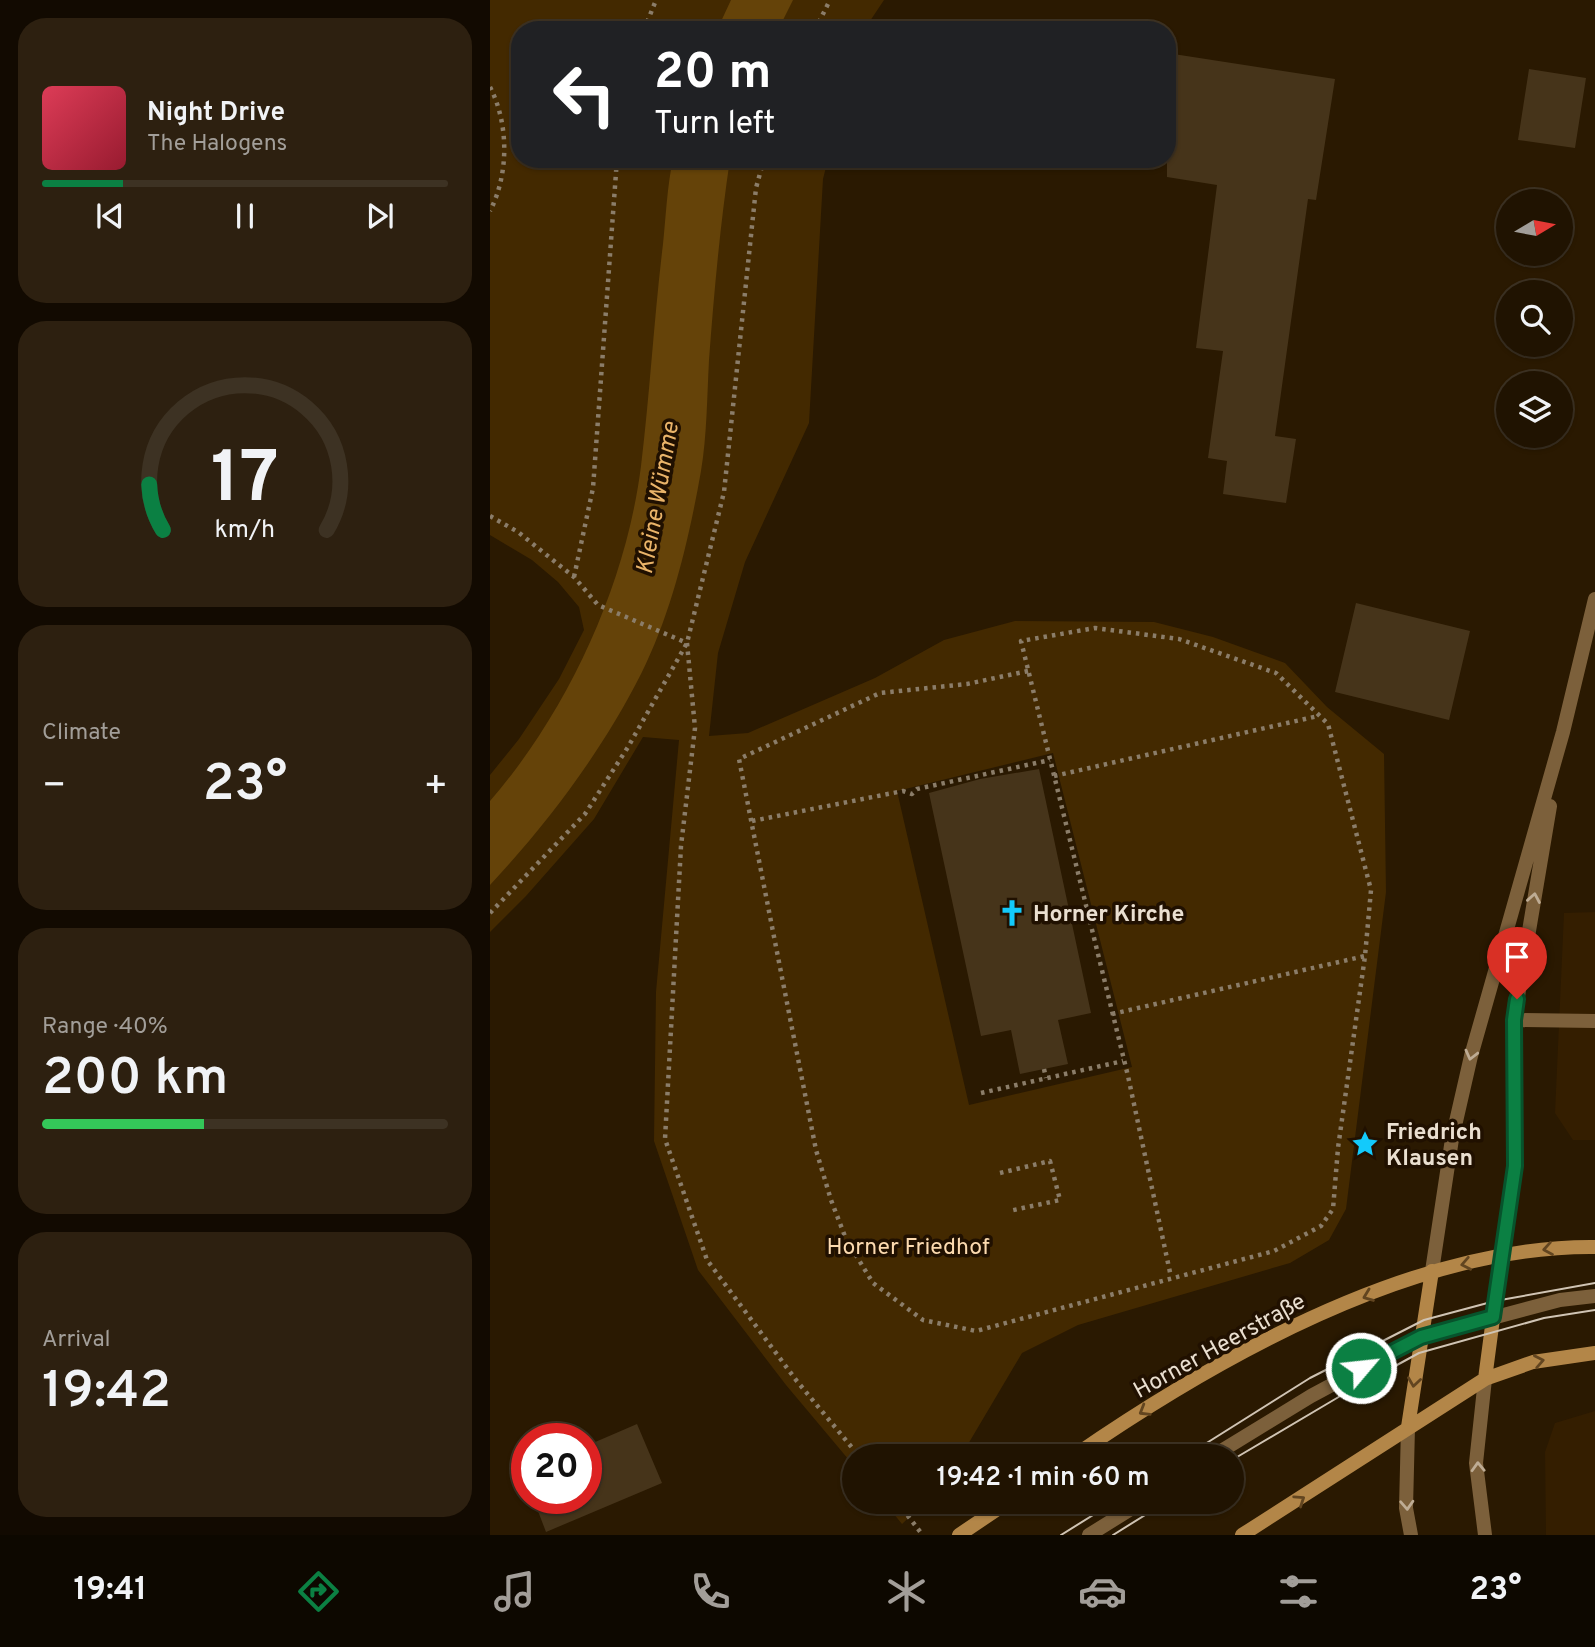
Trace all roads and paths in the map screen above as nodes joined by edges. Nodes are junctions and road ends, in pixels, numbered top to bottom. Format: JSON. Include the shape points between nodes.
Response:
{"nodes":[{"id":1,"x":656,"y":0,"type":"edge"},
{"id":2,"x":830,"y":0,"type":"edge"},
{"id":3,"x":648,"y":21,"type":"edge"},
{"id":4,"x":820,"y":21,"type":"edge"},
{"id":5,"x":490,"y":88,"type":"edge"},
{"id":6,"x":616,"y":168,"type":"edge"},
{"id":7,"x":762,"y":168,"type":"edge"},
{"id":8,"x":490,"y":211,"type":"edge"},
{"id":9,"x":490,"y":516,"type":"edge"},
{"id":10,"x":574,"y":577,"type":"junction"},
{"id":11,"x":1595,"y":599,"type":"edge"},
{"id":12,"x":687,"y":643,"type":"junction"},
{"id":13,"x":1028,"y":671,"type":"junction"},
{"id":14,"x":1319,"y":716,"type":"junction"},
{"id":15,"x":1563,"y":732,"type":"junction"},
{"id":16,"x":1050,"y":761,"type":"junction"},
{"id":17,"x":1054,"y":776,"type":"junction"},
{"id":18,"x":752,"y":821,"type":"junction"},
{"id":19,"x":490,"y":913,"type":"edge"},
{"id":20,"x":1365,"y":957,"type":"junction"},
{"id":21,"x":1112,"y":1014,"type":"junction"},
{"id":22,"x":1514,"y":1020,"type":"junction"},
{"id":23,"x":1595,"y":1021,"type":"edge"},
{"id":24,"x":1123,"y":1061,"type":"junction"},
{"id":25,"x":1044,"y":1069,"type":"dead end"},
{"id":26,"x":1046,"y":1079,"type":"junction"},
{"id":27,"x":981,"y":1093,"type":"dead end"},
{"id":28,"x":1000,"y":1172,"type":"dead end"},
{"id":29,"x":1010,"y":1211,"type":"dead end"},
{"id":30,"x":1595,"y":1247,"type":"edge"},
{"id":31,"x":1501,"y":1258,"type":"junction"},
{"id":32,"x":1432,"y":1271,"type":"junction"},
{"id":33,"x":1171,"y":1277,"type":"junction"},
{"id":34,"x":1595,"y":1296,"type":"edge"},
{"id":35,"x":1493,"y":1317,"type":"junction"},
{"id":36,"x":1421,"y":1337,"type":"junction"},
{"id":37,"x":1595,"y":1353,"type":"edge"},
{"id":38,"x":1485,"y":1379,"type":"junction"},
{"id":39,"x":1408,"y":1427,"type":"junction"},
{"id":40,"x":849,"y":1444,"type":"edge"},
{"id":41,"x":1093,"y":1444,"type":"edge"},
{"id":42,"x":1233,"y":1444,"type":"edge"},
{"id":43,"x":906,"y":1514,"type":"edge"},
{"id":44,"x":990,"y":1514,"type":"edge"},
{"id":45,"x":1123,"y":1514,"type":"edge"},
{"id":46,"x":923,"y":1535,"type":"edge"},
{"id":47,"x":959,"y":1535,"type":"edge"},
{"id":48,"x":1089,"y":1535,"type":"edge"},
{"id":49,"x":1242,"y":1535,"type":"edge"},
{"id":50,"x":1411,"y":1535,"type":"edge"},
{"id":51,"x":1485,"y":1535,"type":"edge"}],
"edges":[{"from":1,"to":3,"type":"path"},
{"from":2,"to":4,"type":"path"},
{"from":5,"to":8,"type":"path","via":[[504,131],[503,166]]},
{"from":6,"to":10,"type":"path","via":[[593,488]]},
{"from":7,"to":12,"type":"path","via":[[724,492]]},
{"from":9,"to":10,"type":"path","via":[[519,531]]},
{"from":10,"to":12,"type":"path","via":[[598,605]]},
{"from":11,"to":15,"type":"street"},
{"from":12,"to":19,"type":"path","via":[[585,814]]},
{"from":12,"to":40,"type":"path","via":[[695,728],[681,846],[665,1139],[706,1260]]},
{"from":13,"to":14,"type":"path","via":[[1021,641],[1094,628],[1179,639],[1276,673]]},
{"from":13,"to":16,"type":"path"},
{"from":13,"to":18,"type":"path","via":[[967,684],[880,693],[739,759]]},
{"from":14,"to":17,"type":"path"},
{"from":14,"to":20,"type":"path","via":[[1328,724],[1371,890]]},
{"from":22,"to":15,"type":"street","one_way":true},
{"from":15,"to":32,"type":"street","one_way":true,"via":[[1471,1056],[1452,1139]]},
{"from":16,"to":17,"type":"path"},
{"from":16,"to":18,"type":"path","via":[[917,789],[912,794],[903,791]]},
{"from":17,"to":21,"type":"path"},
{"from":18,"to":33,"type":"path","via":[[816,1150],[846,1239],[873,1283],[923,1320],[976,1331]]},
{"from":20,"to":21,"type":"path"},
{"from":20,"to":33,"type":"path","via":[[1330,1216],[1315,1230],[1274,1251]]},
{"from":21,"to":24,"type":"path"},
{"from":22,"to":23,"type":"street"},
{"from":22,"to":31,"type":"street","via":[[1515,1166]]},
{"from":24,"to":26,"type":"path"},
{"from":24,"to":33,"type":"path"},
{"from":25,"to":26,"type":"path"},
{"from":26,"to":27,"type":"path"},
{"from":28,"to":29,"type":"path","via":[[1050,1161],[1060,1200]]},
{"from":30,"to":31,"type":"main road","name":"Horner Heerstraße","one_way":true,"via":[[1560,1247]]},
{"from":31,"to":32,"type":"main road","name":"Horner Heerstraße","one_way":true},
{"from":31,"to":35,"type":"main road"},
{"from":32,"to":36,"type":"main road"},
{"from":32,"to":41,"type":"main road","name":"Horner Heerstraße","one_way":true,"via":[[1341,1306],[1228,1360]]},
{"from":34,"to":35,"type":"street"},
{"from":35,"to":36,"type":"street"},
{"from":35,"to":38,"type":"main road"},
{"from":36,"to":39,"type":"main road","one_way":true},
{"from":36,"to":42,"type":"street"},
{"from":38,"to":37,"type":"main road","one_way":true,"via":[[1533,1362]]},
{"from":38,"to":39,"type":"main road"},
{"from":51,"to":38,"type":"street","one_way":true,"via":[[1476,1463]]},
{"from":49,"to":39,"type":"main road","one_way":true},
{"from":39,"to":50,"type":"street","one_way":true,"via":[[1406,1508]]},
{"from":43,"to":46,"type":"path"},
{"from":44,"to":47,"type":"main road"},
{"from":45,"to":48,"type":"street"}]}
